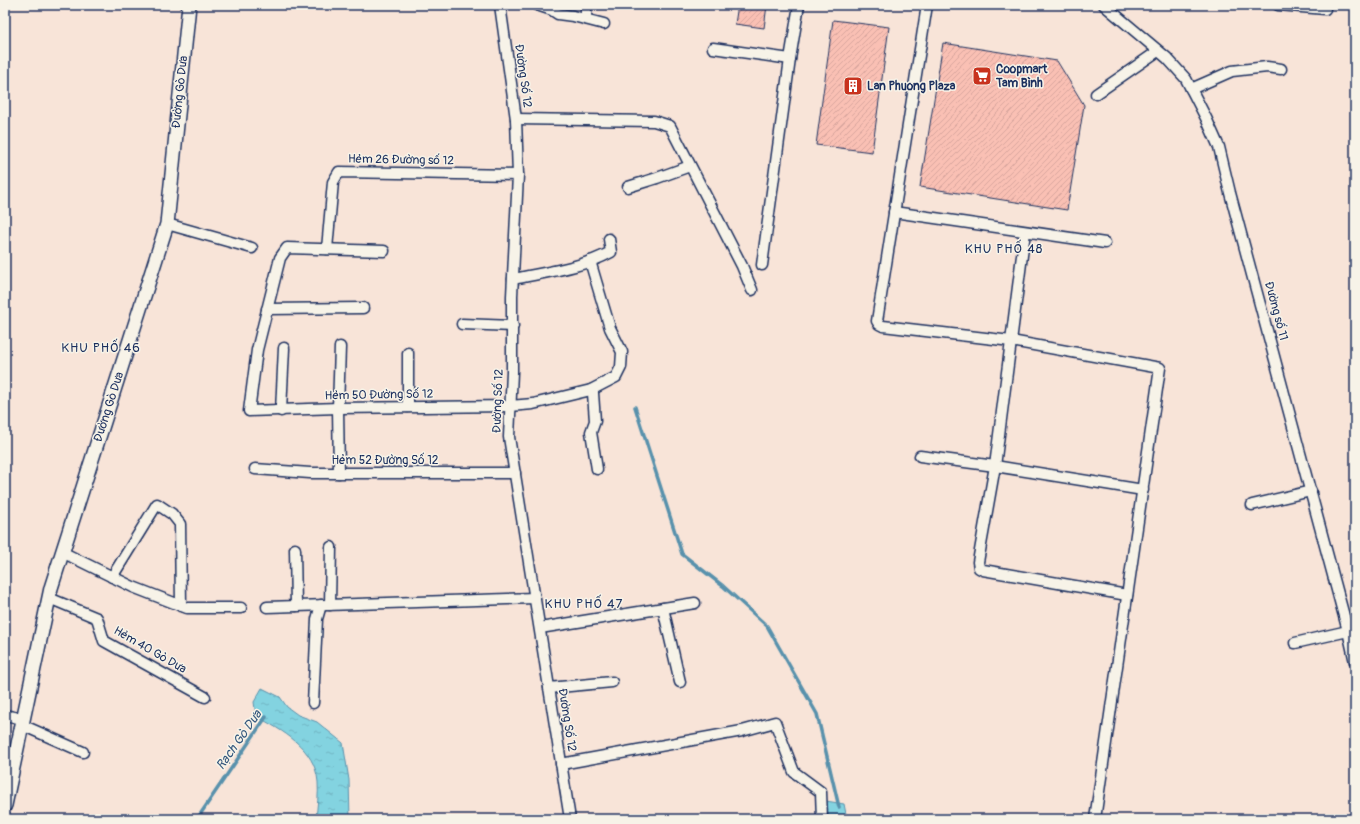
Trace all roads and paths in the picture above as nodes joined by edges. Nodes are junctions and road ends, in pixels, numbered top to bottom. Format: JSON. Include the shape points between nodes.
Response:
{"nodes":[{"id":1,"x":189,"y":5,"type":"edge"},
{"id":2,"x":500,"y":5,"type":"edge"},
{"id":3,"x":537,"y":5,"type":"edge"},
{"id":4,"x":586,"y":5,"type":"edge"},
{"id":5,"x":799,"y":5,"type":"edge"},
{"id":6,"x":926,"y":5,"type":"edge"},
{"id":7,"x":1104,"y":5,"type":"edge"},
{"id":8,"x":1278,"y":5,"type":"edge"},
{"id":9,"x":1325,"y":9,"type":"dead end"},
{"id":10,"x":586,"y":19,"type":"junction"},
{"id":11,"x":604,"y":24,"type":"dead end"},
{"id":12,"x":713,"y":48,"type":"dead end"},
{"id":13,"x":1158,"y":51,"type":"junction"},
{"id":14,"x":790,"y":59,"type":"junction"},
{"id":15,"x":1281,"y":69,"type":"dead end"},
{"id":16,"x":1191,"y":88,"type":"junction"},
{"id":17,"x":1096,"y":94,"type":"dead end"},
{"id":18,"x":516,"y":119,"type":"junction"},
{"id":19,"x":690,"y":166,"type":"junction"},
{"id":20,"x":518,"y":175,"type":"junction"},
{"id":21,"x":628,"y":187,"type":"dead end"},
{"id":22,"x":894,"y":212,"type":"junction"},
{"id":23,"x":166,"y":224,"type":"junction"},
{"id":24,"x":1025,"y":232,"type":"junction"},
{"id":25,"x":609,"y":239,"type":"dead end"},
{"id":26,"x":1105,"y":243,"type":"dead end"},
{"id":27,"x":252,"y":248,"type":"dead end"},
{"id":28,"x":327,"y":249,"type":"junction"},
{"id":29,"x":384,"y":251,"type":"dead end"},
{"id":30,"x":590,"y":261,"type":"junction"},
{"id":31,"x":762,"y":265,"type":"dead end"},
{"id":32,"x":514,"y":279,"type":"junction"},
{"id":33,"x":752,"y":290,"type":"dead end"},
{"id":34,"x":268,"y":308,"type":"junction"},
{"id":35,"x":363,"y":308,"type":"dead end"},
{"id":36,"x":462,"y":324,"type":"dead end"},
{"id":37,"x":513,"y":326,"type":"junction"},
{"id":38,"x":1011,"y":341,"type":"junction"},
{"id":39,"x":340,"y":347,"type":"dead end"},
{"id":40,"x":284,"y":348,"type":"dead end"},
{"id":41,"x":408,"y":353,"type":"dead end"},
{"id":42,"x":591,"y":390,"type":"junction"},
{"id":43,"x":510,"y":406,"type":"junction"},
{"id":44,"x":408,"y":407,"type":"junction"},
{"id":45,"x":338,"y":408,"type":"junction"},
{"id":46,"x":281,"y":411,"type":"junction"},
{"id":47,"x":920,"y":456,"type":"dead end"},
{"id":48,"x":995,"y":466,"type":"junction"},
{"id":49,"x":255,"y":469,"type":"dead end"},
{"id":50,"x":597,"y":469,"type":"dead end"},
{"id":51,"x":515,"y":472,"type":"junction"},
{"id":52,"x":339,"y":473,"type":"junction"},
{"id":53,"x":1143,"y":490,"type":"junction"},
{"id":54,"x":1311,"y":491,"type":"junction"},
{"id":55,"x":1252,"y":505,"type":"dead end"},
{"id":56,"x":331,"y":547,"type":"dead end"},
{"id":57,"x":295,"y":549,"type":"dead end"},
{"id":58,"x":62,"y":552,"type":"junction"},
{"id":59,"x":112,"y":577,"type":"junction"},
{"id":60,"x":1127,"y":595,"type":"junction"},
{"id":61,"x":49,"y":598,"type":"junction"},
{"id":62,"x":535,"y":598,"type":"junction"},
{"id":63,"x":695,"y":602,"type":"dead end"},
{"id":64,"x":325,"y":605,"type":"junction"},
{"id":65,"x":181,"y":606,"type":"junction"},
{"id":66,"x":296,"y":606,"type":"junction"},
{"id":67,"x":267,"y":607,"type":"dead end"},
{"id":68,"x":241,"y":608,"type":"dead end"},
{"id":69,"x":662,"y":608,"type":"junction"},
{"id":70,"x":540,"y":628,"type":"junction"},
{"id":71,"x":1348,"y":631,"type":"junction"},
{"id":72,"x":1295,"y":643,"type":"dead end"},
{"id":73,"x":1355,"y":662,"type":"edge"},
{"id":74,"x":612,"y":682,"type":"dead end"},
{"id":75,"x":680,"y":682,"type":"dead end"},
{"id":76,"x":549,"y":688,"type":"junction"},
{"id":77,"x":205,"y":697,"type":"dead end"},
{"id":78,"x":313,"y":703,"type":"dead end"},
{"id":79,"x":5,"y":715,"type":"edge"},
{"id":80,"x":22,"y":722,"type":"junction"},
{"id":81,"x":83,"y":752,"type":"dead end"},
{"id":82,"x":561,"y":764,"type":"junction"},
{"id":83,"x":5,"y":805,"type":"edge"},
{"id":84,"x":570,"y":819,"type":"edge"},
{"id":85,"x":822,"y":819,"type":"edge"},
{"id":86,"x":1095,"y":819,"type":"edge"}],
"edges":[{"from":1,"to":23,"type":"street","name":"Đường Gò Dưa"},
{"from":2,"to":18,"type":"street","name":"Đường Số 12"},
{"from":3,"to":10,"type":"street","via":[[558,14]]},
{"from":4,"to":10,"type":"street"},
{"from":5,"to":14,"type":"street"},
{"from":6,"to":22,"type":"street"},
{"from":7,"to":13,"type":"street","name":"Đường số 11"},
{"from":8,"to":9,"type":"street"},
{"from":10,"to":11,"type":"street"},
{"from":12,"to":14,"type":"street"},
{"from":13,"to":16,"type":"street","name":"Đường số 11","via":[[1186,79]]},
{"from":13,"to":17,"type":"street"},
{"from":14,"to":31,"type":"street"},
{"from":15,"to":16,"type":"street","via":[[1267,67],[1232,71]]},
{"from":16,"to":54,"type":"street","name":"Đường số 11","via":[[1219,147]]},
{"from":18,"to":19,"type":"street","via":[[654,121],[670,126]]},
{"from":18,"to":20,"type":"street","name":"Đường Số 12"},
{"from":19,"to":21,"type":"street"},
{"from":19,"to":33,"type":"street"},
{"from":20,"to":28,"type":"street","name":"Hẻm 26 Đường số 12","via":[[339,172],[333,182]]},
{"from":20,"to":32,"type":"street","name":"Đường Số 12"},
{"from":22,"to":24,"type":"street"},
{"from":22,"to":38,"type":"street","via":[[877,320],[879,324]]},
{"from":23,"to":27,"type":"street"},
{"from":23,"to":58,"type":"street","name":"Đường Gò Dưa"},
{"from":24,"to":26,"type":"street"},
{"from":24,"to":38,"type":"street"},
{"from":25,"to":30,"type":"street","via":[[610,252]]},
{"from":28,"to":29,"type":"street"},
{"from":28,"to":34,"type":"street","via":[[287,248],[280,258]]},
{"from":30,"to":32,"type":"street"},
{"from":30,"to":42,"type":"street","name":"Hẻm 50 Đường Số 12","via":[[610,328],[622,352],[621,367],[616,377]]},
{"from":32,"to":37,"type":"street","name":"Đường Số 12"},
{"from":34,"to":35,"type":"street"},
{"from":34,"to":46,"type":"street","name":"Hẻm 50 Đường Số 12","via":[[257,350],[249,412]]},
{"from":36,"to":37,"type":"street"},
{"from":37,"to":43,"type":"street","name":"Đường Số 12"},
{"from":38,"to":48,"type":"street"},
{"from":38,"to":53,"type":"street","via":[[1160,368]]},
{"from":39,"to":45,"type":"street"},
{"from":40,"to":46,"type":"street"},
{"from":41,"to":44,"type":"street"},
{"from":42,"to":43,"type":"street","name":"Hẻm 50 Đường Số 12","via":[[533,404]]},
{"from":42,"to":50,"type":"street","via":[[595,420],[591,432]]},
{"from":43,"to":44,"type":"street","name":"Hẻm 50 Đường Số 12"},
{"from":43,"to":51,"type":"street","name":"Đường Số 12","via":[[509,437]]},
{"from":44,"to":45,"type":"street","name":"Hẻm 50 Đường Số 12"},
{"from":45,"to":46,"type":"street","name":"Hẻm 50 Đường Số 12"},
{"from":45,"to":52,"type":"street"},
{"from":47,"to":48,"type":"street"},
{"from":48,"to":53,"type":"street"},
{"from":48,"to":60,"type":"street","via":[[979,568]]},
{"from":49,"to":52,"type":"street","name":"Hẻm 52 Đường Số 12"},
{"from":51,"to":52,"type":"street","name":"Hẻm 52 Đường Số 12"},
{"from":51,"to":62,"type":"street","name":"Đường Số 12"},
{"from":53,"to":60,"type":"street"},
{"from":54,"to":55,"type":"street"},
{"from":54,"to":71,"type":"street","name":"Đường số 11"},
{"from":56,"to":64,"type":"street"},
{"from":57,"to":66,"type":"street"},
{"from":58,"to":59,"type":"street"},
{"from":58,"to":61,"type":"street","name":"Đường Gò Dưa"},
{"from":59,"to":65,"type":"street"},
{"from":59,"to":65,"type":"street","via":[[157,504],[172,514],[180,524]]},
{"from":60,"to":86,"type":"street"},
{"from":61,"to":77,"type":"street","name":"Hẻm 40 Gò Dưa","via":[[98,618],[104,641]]},
{"from":61,"to":80,"type":"street","name":"Đường Gò Dưa"},
{"from":62,"to":64,"type":"street"},
{"from":62,"to":70,"type":"street","name":"Đường Số 12"},
{"from":63,"to":69,"type":"street"},
{"from":64,"to":66,"type":"street"},
{"from":64,"to":78,"type":"street","via":[[317,619]]},
{"from":65,"to":68,"type":"street"},
{"from":66,"to":67,"type":"street"},
{"from":69,"to":70,"type":"street"},
{"from":69,"to":75,"type":"street"},
{"from":70,"to":76,"type":"street","name":"Đường Số 12"},
{"from":71,"to":72,"type":"street"},
{"from":71,"to":73,"type":"street","name":"Đường số 11"},
{"from":74,"to":76,"type":"street"},
{"from":76,"to":82,"type":"street","name":"Đường Số 12"},
{"from":79,"to":80,"type":"street"},
{"from":80,"to":81,"type":"street"},
{"from":80,"to":83,"type":"street","name":"Đường Gò Dưa"},
{"from":82,"to":84,"type":"street","name":"Đường Số 12"},
{"from":82,"to":85,"type":"street","via":[[742,731],[775,722],[794,772],[821,792]]}]}
